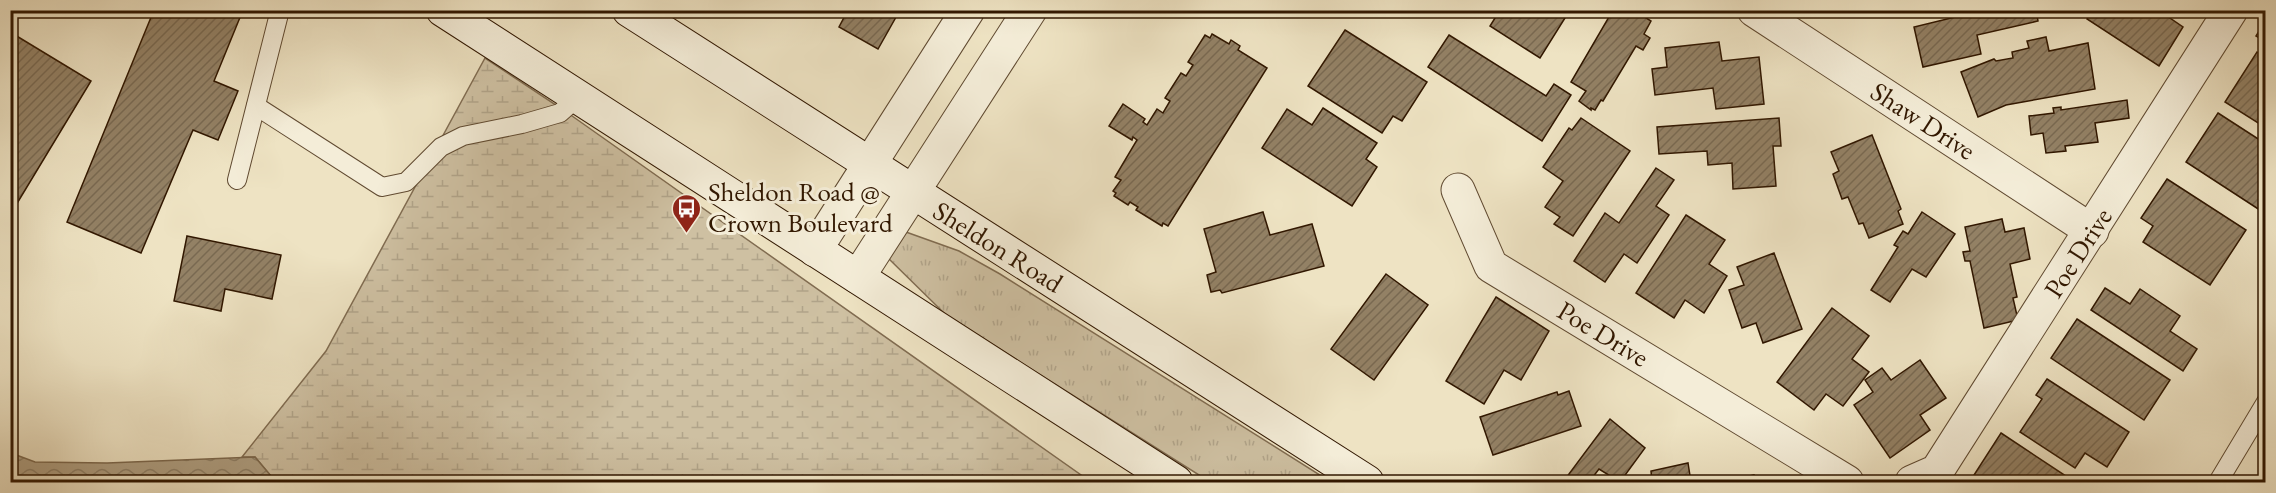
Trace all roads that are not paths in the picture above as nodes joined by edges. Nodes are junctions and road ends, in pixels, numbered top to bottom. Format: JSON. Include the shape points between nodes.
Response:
{"nodes":[{"id":1,"x":280,"y":10,"type":"edge"},
{"id":2,"x":443,"y":10,"type":"edge"},
{"id":3,"x":629,"y":10,"type":"edge"},
{"id":4,"x":968,"y":10,"type":"edge"},
{"id":5,"x":1030,"y":10,"type":"edge"},
{"id":6,"x":1754,"y":10,"type":"edge"},
{"id":7,"x":2231,"y":10,"type":"edge"},
{"id":8,"x":578,"y":98,"type":"junction"},
{"id":9,"x":256,"y":105,"type":"junction"},
{"id":10,"x":869,"y":165,"type":"junction"},
{"id":11,"x":237,"y":180,"type":"dead end"},
{"id":12,"x":1458,"y":190,"type":"dead end"},
{"id":13,"x":913,"y":193,"type":"junction"},
{"id":14,"x":2092,"y":231,"type":"junction"},
{"id":15,"x":815,"y":250,"type":"junction"},
{"id":16,"x":858,"y":277,"type":"junction"},
{"id":17,"x":2265,"y":402,"type":"edge"},
{"id":18,"x":1176,"y":483,"type":"edge"},
{"id":19,"x":1367,"y":483,"type":"edge"},
{"id":20,"x":1847,"y":483,"type":"edge"},
{"id":21,"x":1912,"y":483,"type":"edge"},
{"id":22,"x":2218,"y":483,"type":"edge"}],
"edges":[{"from":1,"to":9,"type":"lane"},
{"from":2,"to":8,"type":"street"},
{"from":3,"to":10,"type":"street","name":"Sheldon Road"},
{"from":4,"to":10,"type":"street"},
{"from":5,"to":13,"type":"street"},
{"from":6,"to":14,"type":"street","name":"Shaw Drive"},
{"from":7,"to":14,"type":"street","name":"Poe Drive"},
{"from":8,"to":9,"type":"lane","via":[[560,113],[463,136],[441,147],[406,182],[382,187]]},
{"from":8,"to":15,"type":"street"},
{"from":9,"to":11,"type":"lane"},
{"from":10,"to":13,"type":"street","name":"Sheldon Road"},
{"from":10,"to":15,"type":"street"},
{"from":12,"to":20,"type":"street","name":"Poe Drive","via":[[1491,266]]},
{"from":13,"to":16,"type":"street"},
{"from":13,"to":19,"type":"street","name":"Sheldon Road"},
{"from":14,"to":21,"type":"street","name":"Poe Drive","via":[[1938,471]]},
{"from":15,"to":16,"type":"street"},
{"from":16,"to":18,"type":"street"},
{"from":17,"to":22,"type":"lane"}]}
